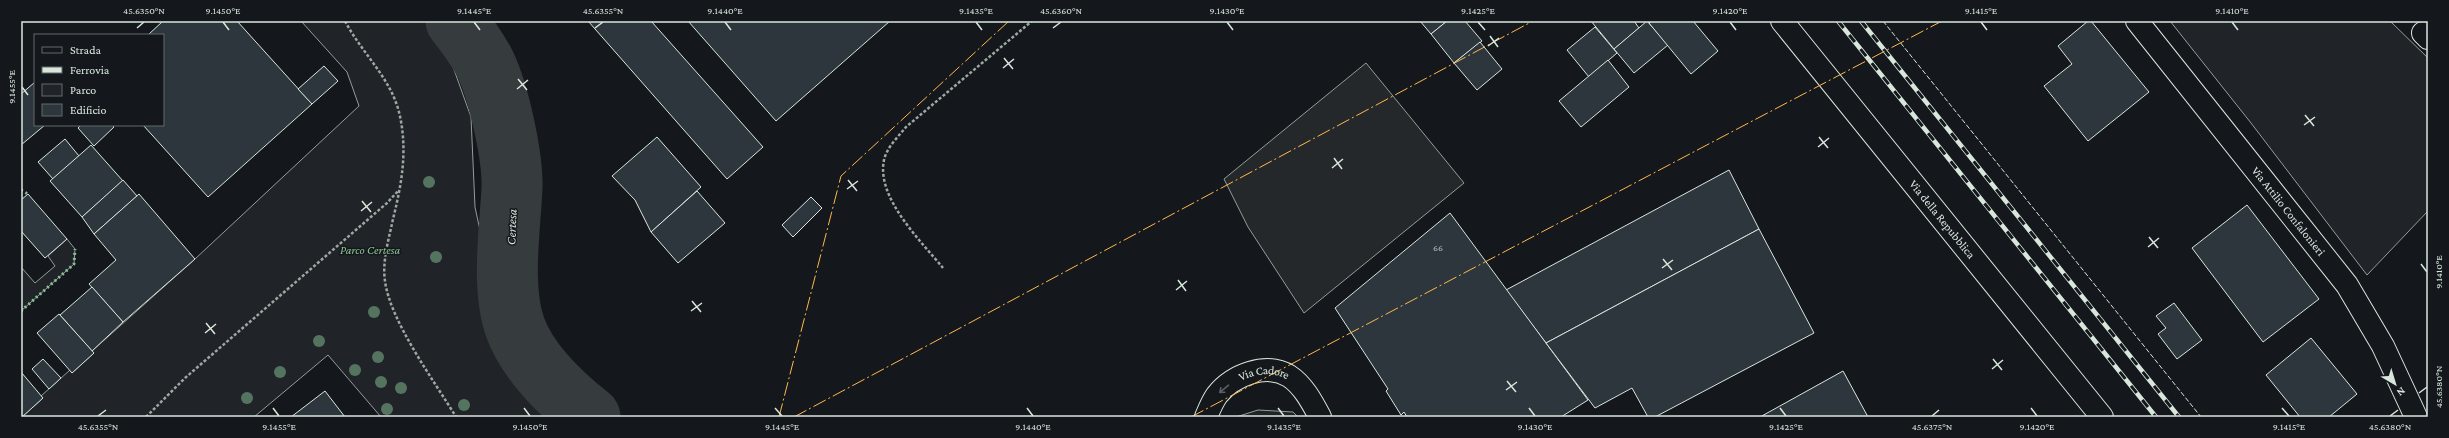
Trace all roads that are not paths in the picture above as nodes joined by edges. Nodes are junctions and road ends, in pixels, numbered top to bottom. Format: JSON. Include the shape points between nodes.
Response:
{"nodes":[{"id":1,"x":1782,"y":21,"type":"edge"},
{"id":2,"x":2137,"y":21,"type":"edge"},
{"id":3,"x":1206,"y":417,"type":"edge"},
{"id":4,"x":1320,"y":417,"type":"edge"},
{"id":5,"x":2102,"y":417,"type":"edge"},
{"id":6,"x":2416,"y":417,"type":"edge"}],
"edges":[{"from":1,"to":5,"type":"street","name":"Via della Repubblica"},
{"from":2,"to":6,"type":"street","name":"Via Attilio Confalonieri","via":[[2347,285],[2384,346]]},
{"from":4,"to":3,"type":"street","name":"Via Cadore","one_way":true,"via":[[1297,383],[1271,370],[1250,373],[1227,386],[1218,394]]}]}
